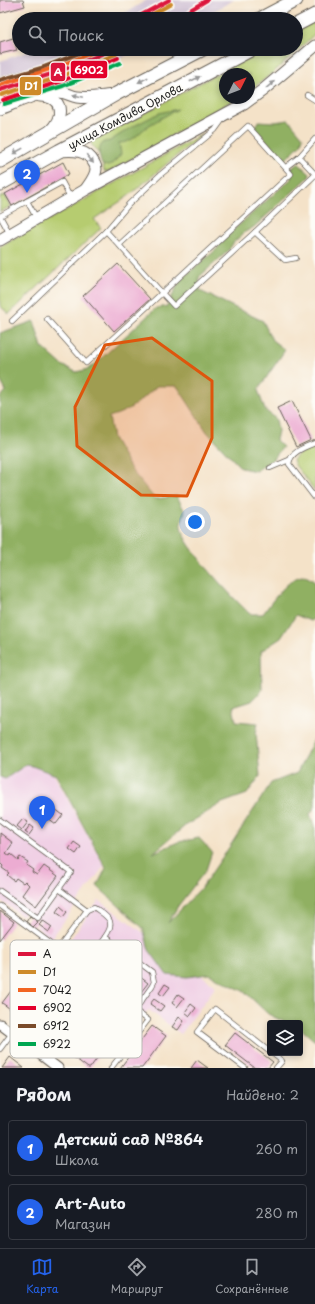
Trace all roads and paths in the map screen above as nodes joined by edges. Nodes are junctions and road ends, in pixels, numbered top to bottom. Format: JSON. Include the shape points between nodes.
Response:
{"nodes":[{"id":1,"x":296,"y":0,"type":"edge"},
{"id":2,"x":273,"y":12,"type":"edge"},
{"id":3,"x":315,"y":15,"type":"edge"},
{"id":4,"x":303,"y":21,"type":"edge"},
{"id":5,"x":315,"y":46,"type":"edge"},
{"id":6,"x":189,"y":56,"type":"edge"},
{"id":7,"x":239,"y":56,"type":"edge"},
{"id":8,"x":116,"y":94,"type":"junction"},
{"id":9,"x":307,"y":95,"type":"dead end"},
{"id":10,"x":34,"y":96,"type":"junction"},
{"id":11,"x":315,"y":100,"type":"edge"},
{"id":12,"x":0,"y":109,"type":"edge"},
{"id":13,"x":226,"y":115,"type":"junction"},
{"id":14,"x":44,"y":136,"type":"junction"},
{"id":15,"x":315,"y":139,"type":"edge"},
{"id":16,"x":59,"y":151,"type":"junction"},
{"id":17,"x":298,"y":157,"type":"junction"},
{"id":18,"x":0,"y":161,"type":"edge"},
{"id":19,"x":286,"y":168,"type":"junction"},
{"id":20,"x":315,"y":175,"type":"edge"},
{"id":21,"x":0,"y":184,"type":"edge"},
{"id":22,"x":85,"y":190,"type":"junction"},
{"id":23,"x":72,"y":198,"type":"junction"},
{"id":24,"x":27,"y":201,"type":"junction"},
{"id":25,"x":0,"y":216,"type":"edge"},
{"id":26,"x":37,"y":219,"type":"junction"},
{"id":27,"x":106,"y":231,"type":"junction"},
{"id":28,"x":255,"y":232,"type":"junction"},
{"id":29,"x":10,"y":234,"type":"junction"},
{"id":30,"x":0,"y":240,"type":"edge"},
{"id":31,"x":119,"y":245,"type":"junction"},
{"id":32,"x":296,"y":258,"type":"dead end"},
{"id":33,"x":162,"y":294,"type":"junction"},
{"id":34,"x":46,"y":319,"type":"dead end"},
{"id":35,"x":12,"y":321,"type":"dead end"},
{"id":36,"x":315,"y":443,"type":"edge"},
{"id":37,"x":289,"y":460,"type":"junction"},
{"id":38,"x":270,"y":468,"type":"dead end"},
{"id":39,"x":315,"y":498,"type":"edge"},
{"id":40,"x":0,"y":820,"type":"edge"},
{"id":41,"x":59,"y":889,"type":"junction"},
{"id":42,"x":0,"y":891,"type":"edge"},
{"id":43,"x":0,"y":906,"type":"edge"},
{"id":44,"x":87,"y":910,"type":"junction"},
{"id":45,"x":105,"y":937,"type":"junction"},
{"id":46,"x":46,"y":940,"type":"edge"},
{"id":47,"x":65,"y":940,"type":"edge"},
{"id":48,"x":103,"y":940,"type":"edge"},
{"id":49,"x":109,"y":940,"type":"edge"},
{"id":50,"x":142,"y":965,"type":"edge"},
{"id":51,"x":142,"y":1000,"type":"edge"},
{"id":52,"x":142,"y":1015,"type":"edge"},
{"id":53,"x":0,"y":1024,"type":"edge"},
{"id":54,"x":142,"y":1028,"type":"edge"},
{"id":55,"x":10,"y":1032,"type":"edge"},
{"id":56,"x":10,"y":1036,"type":"edge"},
{"id":57,"x":0,"y":1049,"type":"edge"},
{"id":58,"x":267,"y":1049,"type":"edge"},
{"id":59,"x":276,"y":1056,"type":"edge"},
{"id":60,"x":45,"y":1058,"type":"edge"},
{"id":61,"x":119,"y":1058,"type":"edge"},
{"id":62,"x":239,"y":1063,"type":"junction"},
{"id":63,"x":58,"y":1068,"type":"edge"},
{"id":64,"x":111,"y":1068,"type":"edge"},
{"id":65,"x":235,"y":1068,"type":"edge"},
{"id":66,"x":245,"y":1068,"type":"edge"},
{"id":67,"x":276,"y":1068,"type":"edge"}],
"edges":[{"from":1,"to":2,"type":"main road"},
{"from":3,"to":4,"type":"main road"},
{"from":13,"to":5,"type":"street","one_way":true,"via":[[263,90]]},
{"from":6,"to":8,"type":"main road","name":"улица Комдива Орлова","one_way":true},
{"from":16,"to":7,"type":"main road","name":"улица Комдива Орлова","one_way":true},
{"from":8,"to":10,"type":"street","one_way":true,"via":[[86,98],[49,92]]},
{"from":8,"to":14,"type":"main road","name":"улица Комдива Орлова"},
{"from":9,"to":11,"type":"lane"},
{"from":10,"to":12,"type":"street"},
{"from":10,"to":14,"type":"street","via":[[54,99],[60,112],[58,120]]},
{"from":13,"to":22,"type":"street"},
{"from":13,"to":27,"type":"lane","via":[[215,130],[129,204]]},
{"from":14,"to":18,"type":"main road","name":"улица Комдива Орлова","one_way":true},
{"from":15,"to":17,"type":"lane"},
{"from":16,"to":21,"type":"main road","name":"улица Комдива Орлова"},
{"from":16,"to":22,"type":"street","one_way":true,"via":[[83,152],[92,159],[96,167],[95,174]]},
{"from":17,"to":19,"type":"lane"},
{"from":17,"to":20,"type":"lane"},
{"from":19,"to":31,"type":"lane","via":[[248,126]]},
{"from":19,"to":33,"type":"lane","via":[[291,174]]},
{"from":20,"to":28,"type":"lane"},
{"from":22,"to":23,"type":"street"},
{"from":23,"to":24,"type":"lane","via":[[62,182]]},
{"from":23,"to":26,"type":"street"},
{"from":24,"to":25,"type":"lane"},
{"from":24,"to":26,"type":"lane"},
{"from":25,"to":29,"type":"lane"},
{"from":26,"to":29,"type":"street"},
{"from":27,"to":31,"type":"lane"},
{"from":27,"to":35,"type":"lane"},
{"from":28,"to":32,"type":"lane","via":[[285,260]]},
{"from":28,"to":33,"type":"lane","via":[[174,306]]},
{"from":29,"to":30,"type":"street"},
{"from":31,"to":33,"type":"lane"},
{"from":33,"to":34,"type":"lane","via":[[86,364]]},
{"from":36,"to":37,"type":"lane","via":[[293,453]]},
{"from":37,"to":38,"type":"lane"},
{"from":37,"to":39,"type":"lane","via":[[289,464]]},
{"from":40,"to":41,"type":"lane","via":[[71,872]]},
{"from":41,"to":42,"type":"lane","via":[[38,918]]},
{"from":41,"to":44,"type":"lane"},
{"from":43,"to":46,"type":"lane"},
{"from":44,"to":45,"type":"lane","via":[[94,907],[110,920],[112,927]]},
{"from":44,"to":47,"type":"lane"},
{"from":45,"to":48,"type":"lane"},
{"from":45,"to":49,"type":"lane"},
{"from":50,"to":51,"type":"lane","via":[[152,972],[154,982]]},
{"from":52,"to":54,"type":"lane","via":[[148,1020]]},
{"from":53,"to":55,"type":"street"},
{"from":56,"to":57,"type":"lane"},
{"from":58,"to":62,"type":"lane","via":[[215,1009],[198,1032]]},
{"from":59,"to":67,"type":"lane","via":[[282,1061]]},
{"from":60,"to":63,"type":"street"},
{"from":61,"to":64,"type":"lane"},
{"from":62,"to":65,"type":"lane"},
{"from":62,"to":66,"type":"lane"}]}
